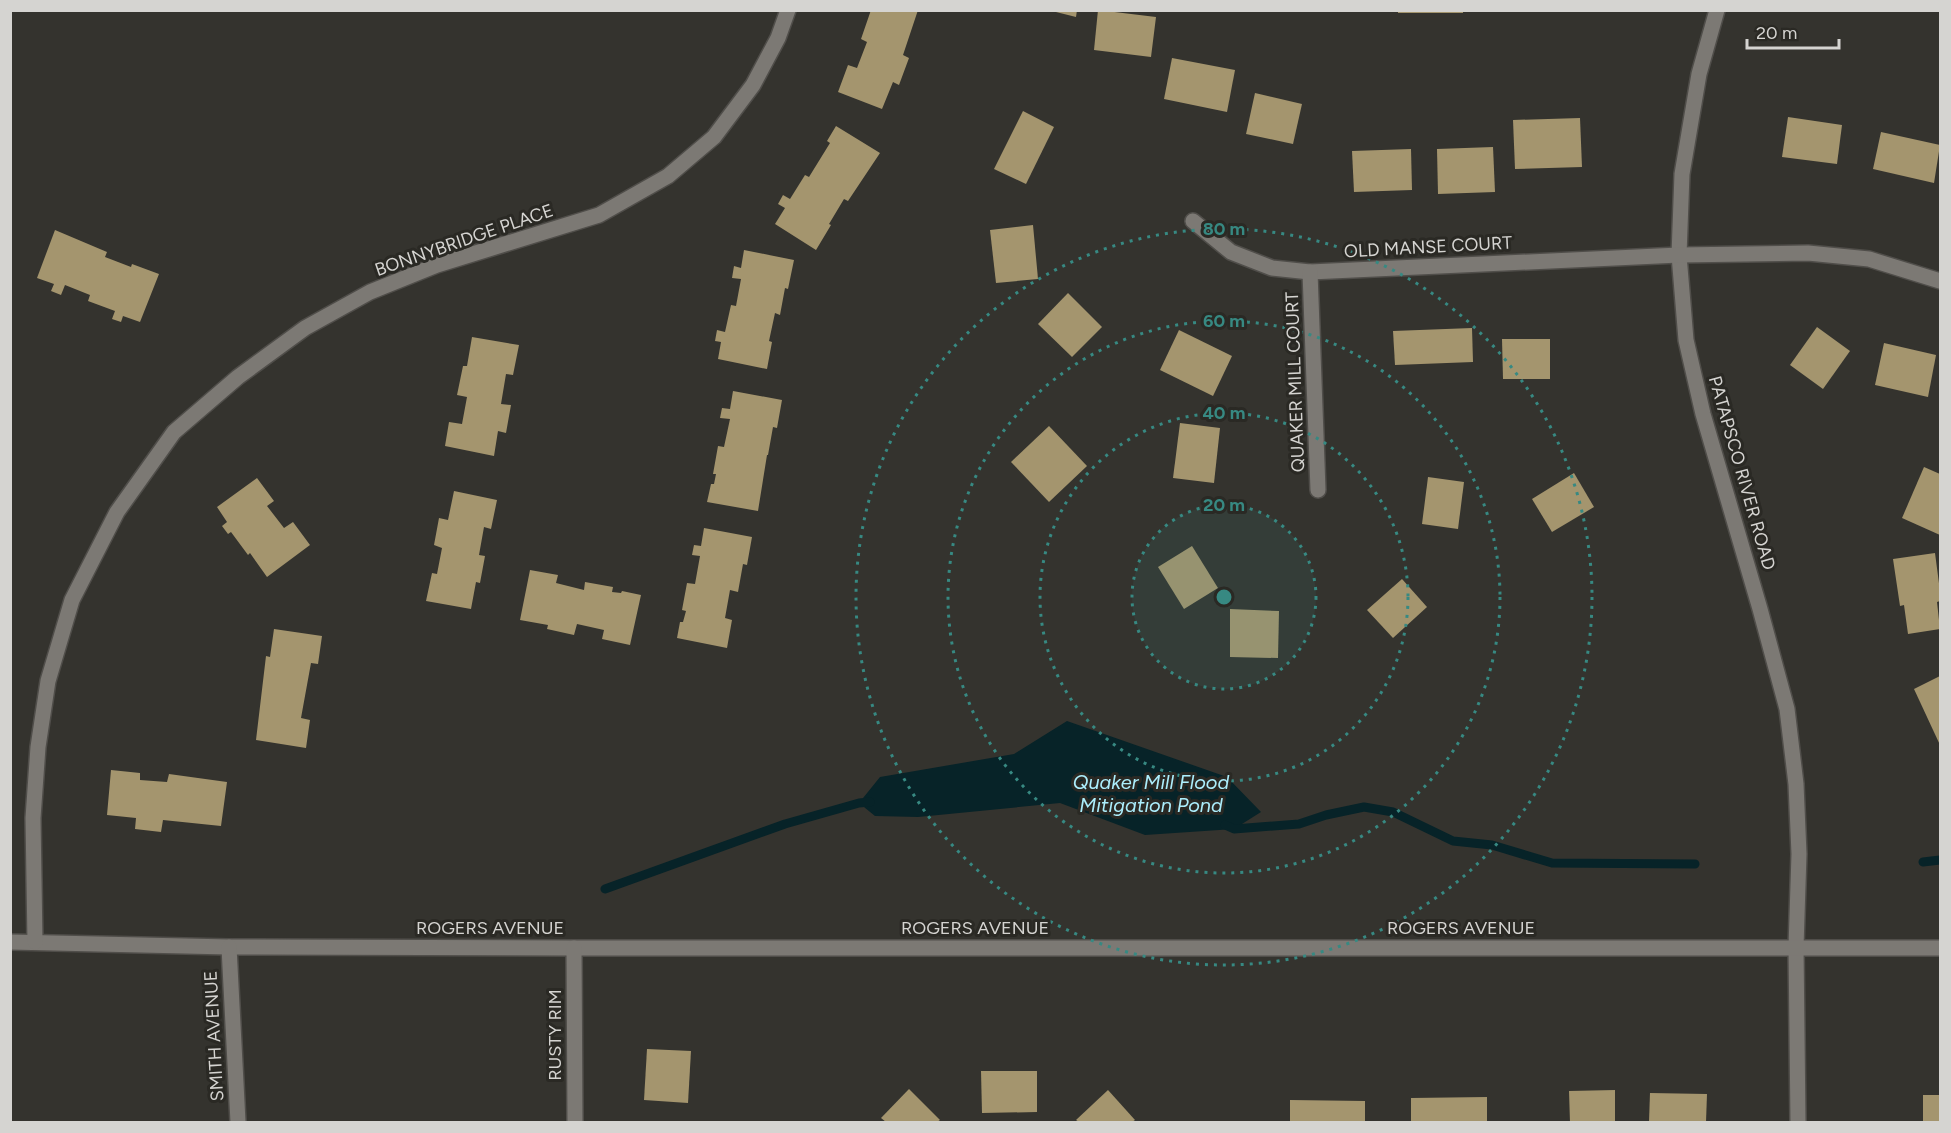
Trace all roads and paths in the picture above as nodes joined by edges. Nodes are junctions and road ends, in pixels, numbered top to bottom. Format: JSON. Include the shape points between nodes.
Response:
{"nodes":[{"id":1,"x":788,"y":10,"type":"edge"},
{"id":2,"x":1717,"y":10,"type":"edge"},
{"id":3,"x":1193,"y":221,"type":"dead end"},
{"id":4,"x":1679,"y":255,"type":"junction"},
{"id":5,"x":1310,"y":272,"type":"junction"},
{"id":6,"x":1941,"y":281,"type":"edge"},
{"id":7,"x":1318,"y":490,"type":"dead end"},
{"id":8,"x":10,"y":942,"type":"edge"},
{"id":9,"x":35,"y":942,"type":"junction"},
{"id":10,"x":229,"y":947,"type":"junction"},
{"id":11,"x":1796,"y":947,"type":"junction"},
{"id":12,"x":574,"y":948,"type":"junction"},
{"id":13,"x":1941,"y":948,"type":"edge"},
{"id":14,"x":238,"y":1122,"type":"edge"},
{"id":15,"x":574,"y":1122,"type":"edge"},
{"id":16,"x":1798,"y":1122,"type":"edge"}],
"edges":[{"from":1,"to":9,"type":"street","name":"BONNYBRIDGE PLACE","via":[[753,85],[714,136],[668,176],[599,215],[437,265],[370,292],[305,328],[247,370],[174,432],[117,512],[77,590],[48,681],[33,818]]},
{"from":2,"to":4,"type":"street","name":"PATAPSCO RIVER ROAD","via":[[1699,74],[1682,174]]},
{"from":3,"to":5,"type":"street","name":"OLD MANSE COURT","via":[[1231,252],[1272,268]]},
{"from":4,"to":5,"type":"street","name":"OLD MANSE COURT"},
{"from":4,"to":6,"type":"street","name":"OLD MANSE COURT","via":[[1808,253],[1869,259]]},
{"from":4,"to":11,"type":"street","name":"PATAPSCO RIVER ROAD","via":[[1686,339],[1703,414],[1787,709],[1799,854]]},
{"from":5,"to":7,"type":"street","name":"QUAKER MILL COURT"},
{"from":8,"to":9,"type":"street","name":"ROGERS AVENUE"},
{"from":9,"to":10,"type":"street","name":"ROGERS AVENUE"},
{"from":10,"to":12,"type":"street","name":"ROGERS AVENUE"},
{"from":10,"to":14,"type":"street","name":"SMITH AVENUE"},
{"from":11,"to":12,"type":"street","name":"ROGERS AVENUE"},
{"from":11,"to":13,"type":"street","name":"ROGERS AVENUE"},
{"from":11,"to":16,"type":"street","name":"PATAPSCO RIVER ROAD"},
{"from":12,"to":15,"type":"street","name":"RUSTY RIM"}]}
